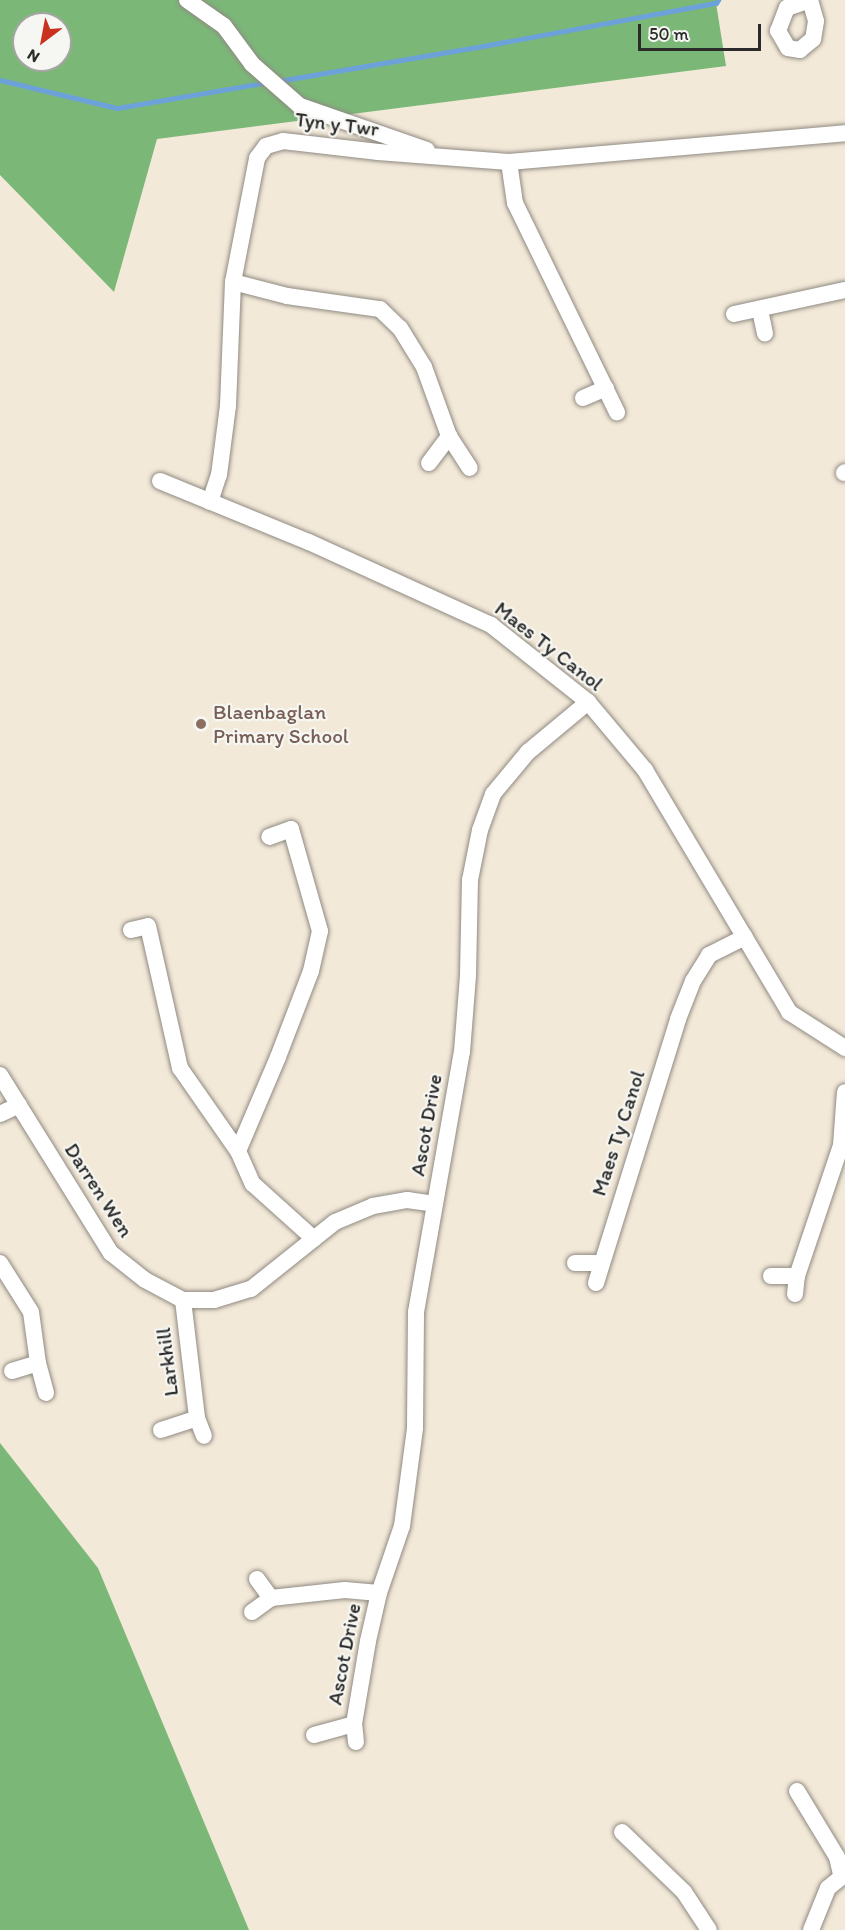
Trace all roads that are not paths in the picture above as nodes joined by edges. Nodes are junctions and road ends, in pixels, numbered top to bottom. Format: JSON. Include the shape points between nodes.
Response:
{"nodes":[{"id":1,"x":186,"y":0,"type":"edge"},
{"id":2,"x":845,"y":133,"type":"edge"},
{"id":3,"x":450,"y":158,"type":"junction"},
{"id":4,"x":509,"y":162,"type":"junction"},
{"id":5,"x":233,"y":282,"type":"junction"},
{"id":6,"x":845,"y":290,"type":"edge"},
{"id":7,"x":760,"y":310,"type":"junction"},
{"id":8,"x":734,"y":314,"type":"dead end"},
{"id":9,"x":765,"y":333,"type":"dead end"},
{"id":10,"x":606,"y":388,"type":"junction"},
{"id":11,"x":583,"y":398,"type":"dead end"},
{"id":12,"x":617,"y":412,"type":"dead end"},
{"id":13,"x":449,"y":436,"type":"junction"},
{"id":14,"x":429,"y":463,"type":"dead end"},
{"id":15,"x":470,"y":468,"type":"dead end"},
{"id":16,"x":160,"y":481,"type":"dead end"},
{"id":17,"x":210,"y":502,"type":"junction"},
{"id":18,"x":588,"y":702,"type":"junction"},
{"id":19,"x":269,"y":837,"type":"dead end"},
{"id":20,"x":131,"y":930,"type":"dead end"},
{"id":21,"x":744,"y":937,"type":"junction"},
{"id":22,"x":845,"y":1048,"type":"edge"},
{"id":23,"x":0,"y":1075,"type":"edge"},
{"id":24,"x":845,"y":1092,"type":"edge"},
{"id":25,"x":19,"y":1105,"type":"junction"},
{"id":26,"x":0,"y":1114,"type":"edge"},
{"id":27,"x":238,"y":1151,"type":"junction"},
{"id":28,"x":435,"y":1204,"type":"junction"},
{"id":29,"x":314,"y":1239,"type":"junction"},
{"id":30,"x":0,"y":1263,"type":"edge"},
{"id":31,"x":575,"y":1263,"type":"dead end"},
{"id":32,"x":601,"y":1263,"type":"junction"},
{"id":33,"x":771,"y":1276,"type":"dead end"},
{"id":34,"x":797,"y":1276,"type":"junction"},
{"id":35,"x":596,"y":1283,"type":"dead end"},
{"id":36,"x":795,"y":1294,"type":"dead end"},
{"id":37,"x":183,"y":1300,"type":"junction"},
{"id":38,"x":38,"y":1363,"type":"junction"},
{"id":39,"x":12,"y":1371,"type":"dead end"},
{"id":40,"x":46,"y":1393,"type":"dead end"},
{"id":41,"x":197,"y":1418,"type":"junction"},
{"id":42,"x":162,"y":1430,"type":"dead end"},
{"id":43,"x":204,"y":1436,"type":"dead end"},
{"id":44,"x":257,"y":1579,"type":"dead end"},
{"id":45,"x":379,"y":1593,"type":"junction"},
{"id":46,"x":271,"y":1598,"type":"junction"},
{"id":47,"x":252,"y":1612,"type":"dead end"},
{"id":48,"x":354,"y":1724,"type":"junction"},
{"id":49,"x":314,"y":1735,"type":"dead end"},
{"id":50,"x":356,"y":1742,"type":"dead end"},
{"id":51,"x":797,"y":1791,"type":"dead end"},
{"id":52,"x":622,"y":1832,"type":"dead end"},
{"id":53,"x":843,"y":1874,"type":"edge"},
{"id":54,"x":709,"y":1930,"type":"edge"},
{"id":55,"x":812,"y":1930,"type":"edge"}],
"edges":[{"from":1,"to":3,"type":"street","via":[[224,26],[252,64],[300,106]]},
{"from":2,"to":4,"type":"street","name":"Tyn y Twr"},
{"from":3,"to":4,"type":"street","name":"Tyn y Twr"},
{"from":3,"to":5,"type":"street","name":"Tyn y Twr","via":[[284,141],[266,146],[257,158]]},
{"from":4,"to":10,"type":"street","via":[[515,202]]},
{"from":5,"to":13,"type":"street","via":[[287,296],[380,309],[400,328],[424,367]]},
{"from":5,"to":17,"type":"street","name":"Tyn y Twr","via":[[228,406],[219,475]]},
{"from":6,"to":7,"type":"street"},
{"from":7,"to":8,"type":"street"},
{"from":7,"to":9,"type":"street"},
{"from":10,"to":11,"type":"street"},
{"from":10,"to":12,"type":"street"},
{"from":13,"to":14,"type":"street"},
{"from":13,"to":15,"type":"street"},
{"from":16,"to":17,"type":"street","name":"Maes Ty Canol"},
{"from":17,"to":18,"type":"street","name":"Maes Ty Canol","via":[[309,542],[491,625]]},
{"from":18,"to":21,"type":"street","name":"Maes Ty Canol","via":[[645,770]]},
{"from":18,"to":28,"type":"street","name":"Ascot Drive","via":[[528,752],[493,794],[480,830],[470,879],[462,1052]]},
{"from":19,"to":27,"type":"street","via":[[291,830],[320,931],[311,971]]},
{"from":20,"to":27,"type":"street","via":[[148,926],[180,1068]]},
{"from":21,"to":22,"type":"street","name":"Maes Ty Canol","via":[[789,1012]]},
{"from":21,"to":32,"type":"street","name":"Maes Ty Canol","via":[[710,955],[693,981]]},
{"from":23,"to":25,"type":"street","name":"Darren Wen"},
{"from":24,"to":34,"type":"street","via":[[841,1145]]},
{"from":25,"to":26,"type":"street"},
{"from":25,"to":37,"type":"street","name":"Darren Wen","via":[[111,1253],[146,1280]]},
{"from":27,"to":29,"type":"street","via":[[253,1184]]},
{"from":28,"to":29,"type":"street","name":"Darren Wen","via":[[407,1200],[373,1206],[335,1222]]},
{"from":28,"to":45,"type":"street","name":"Ascot Drive","via":[[416,1312],[415,1428],[402,1526]]},
{"from":29,"to":37,"type":"street","name":"Darren Wen","via":[[251,1289],[214,1300]]},
{"from":30,"to":38,"type":"street","via":[[31,1312]]},
{"from":31,"to":32,"type":"street"},
{"from":32,"to":35,"type":"street","name":"Maes Ty Canol"},
{"from":33,"to":34,"type":"street"},
{"from":34,"to":36,"type":"street"},
{"from":37,"to":41,"type":"street","name":"Larkhill"},
{"from":38,"to":39,"type":"street"},
{"from":38,"to":40,"type":"street"},
{"from":41,"to":42,"type":"street","name":"Larkhill"},
{"from":41,"to":43,"type":"street","name":"Larkhill"},
{"from":44,"to":46,"type":"street"},
{"from":45,"to":46,"type":"street","name":"Ascot Drive","via":[[345,1590]]},
{"from":45,"to":48,"type":"street","name":"Ascot Drive"},
{"from":46,"to":47,"type":"street"},
{"from":48,"to":49,"type":"street","name":"Ascot Drive"},
{"from":48,"to":50,"type":"street","name":"Ascot Drive"},
{"from":51,"to":53,"type":"street"},
{"from":52,"to":54,"type":"street","via":[[684,1892]]},
{"from":53,"to":55,"type":"street","via":[[828,1888]]}]}
